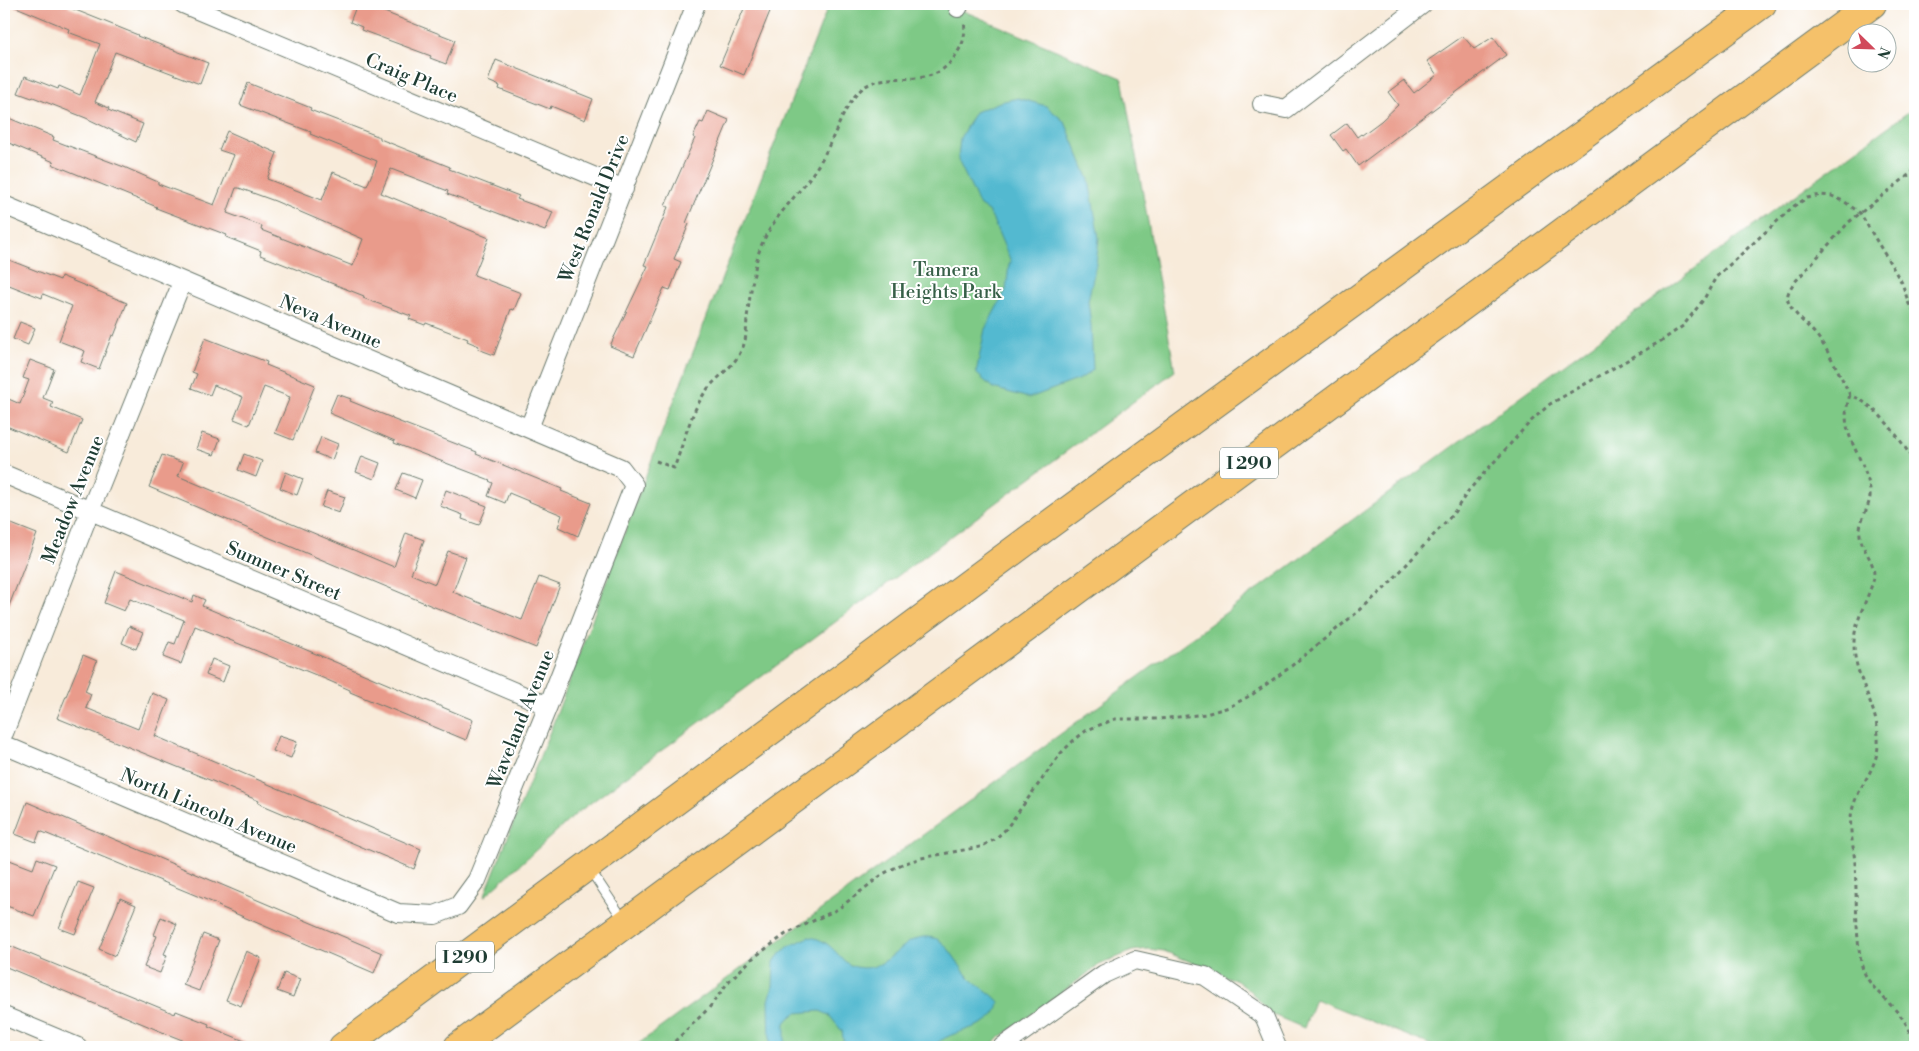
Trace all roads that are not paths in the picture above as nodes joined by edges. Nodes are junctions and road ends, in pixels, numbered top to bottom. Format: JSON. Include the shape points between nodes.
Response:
{"nodes":[{"id":1,"x":183,"y":4,"type":"edge"},
{"id":2,"x":696,"y":4,"type":"edge"},
{"id":3,"x":1424,"y":4,"type":"edge"},
{"id":4,"x":1762,"y":4,"type":"edge"},
{"id":5,"x":1872,"y":4,"type":"edge"},
{"id":6,"x":1262,"y":104,"type":"dead end"},
{"id":7,"x":624,"y":189,"type":"junction"},
{"id":8,"x":4,"y":205,"type":"edge"},
{"id":9,"x":182,"y":282,"type":"junction"},
{"id":10,"x":529,"y":428,"type":"junction"},
{"id":11,"x":4,"y":474,"type":"edge"},
{"id":12,"x":634,"y":485,"type":"joint"},
{"id":13,"x":90,"y":510,"type":"junction"},
{"id":14,"x":548,"y":706,"type":"junction"},
{"id":15,"x":4,"y":733,"type":"edge"},
{"id":16,"x":4,"y":745,"type":"edge"},
{"id":17,"x":588,"y":866,"type":"junction"},
{"id":18,"x":398,"y":913,"type":"joint"},
{"id":19,"x":626,"y":923,"type":"junction"},
{"id":20,"x":4,"y":1016,"type":"edge"},
{"id":21,"x":78,"y":1047,"type":"edge"},
{"id":22,"x":342,"y":1047,"type":"edge"},
{"id":23,"x":458,"y":1047,"type":"edge"},
{"id":24,"x":1002,"y":1047,"type":"edge"},
{"id":25,"x":1278,"y":1047,"type":"edge"}],
"edges":[{"from":1,"to":7,"type":"street","name":"Craig Place"},
{"from":2,"to":7,"type":"street","name":"West Ronald Drive"},
{"from":3,"to":6,"type":"street","via":[[1286,109]]},
{"from":4,"to":17,"type":"highway","number":"I 290"},
{"from":5,"to":19,"type":"highway","number":"I 290"},
{"from":7,"to":10,"type":"street","name":"West Ronald Drive"},
{"from":8,"to":9,"type":"street","name":"Neva Avenue"},
{"from":9,"to":10,"type":"street","name":"Neva Avenue"},
{"from":9,"to":13,"type":"street","name":"Meadow Avenue"},
{"from":10,"to":12,"type":"street","name":"Neva Avenue","via":[[621,468]]},
{"from":11,"to":13,"type":"street","name":"Sumner Street"},
{"from":12,"to":14,"type":"street","name":"Waveland Avenue"},
{"from":13,"to":14,"type":"street","name":"Sumner Street"},
{"from":13,"to":15,"type":"street","name":"Meadow Avenue"},
{"from":14,"to":18,"type":"street","name":"Waveland Avenue","via":[[477,880],[458,906],[435,915]]},
{"from":16,"to":18,"type":"street","name":"North Lincoln Avenue"},
{"from":17,"to":19,"type":"lane"},
{"from":17,"to":22,"type":"highway","number":"I 290"},
{"from":19,"to":23,"type":"highway","number":"I 290"},
{"from":20,"to":21,"type":"street"},
{"from":24,"to":25,"type":"street","via":[[1104,974],[1135,960],[1205,976],[1264,1016]]}]}
